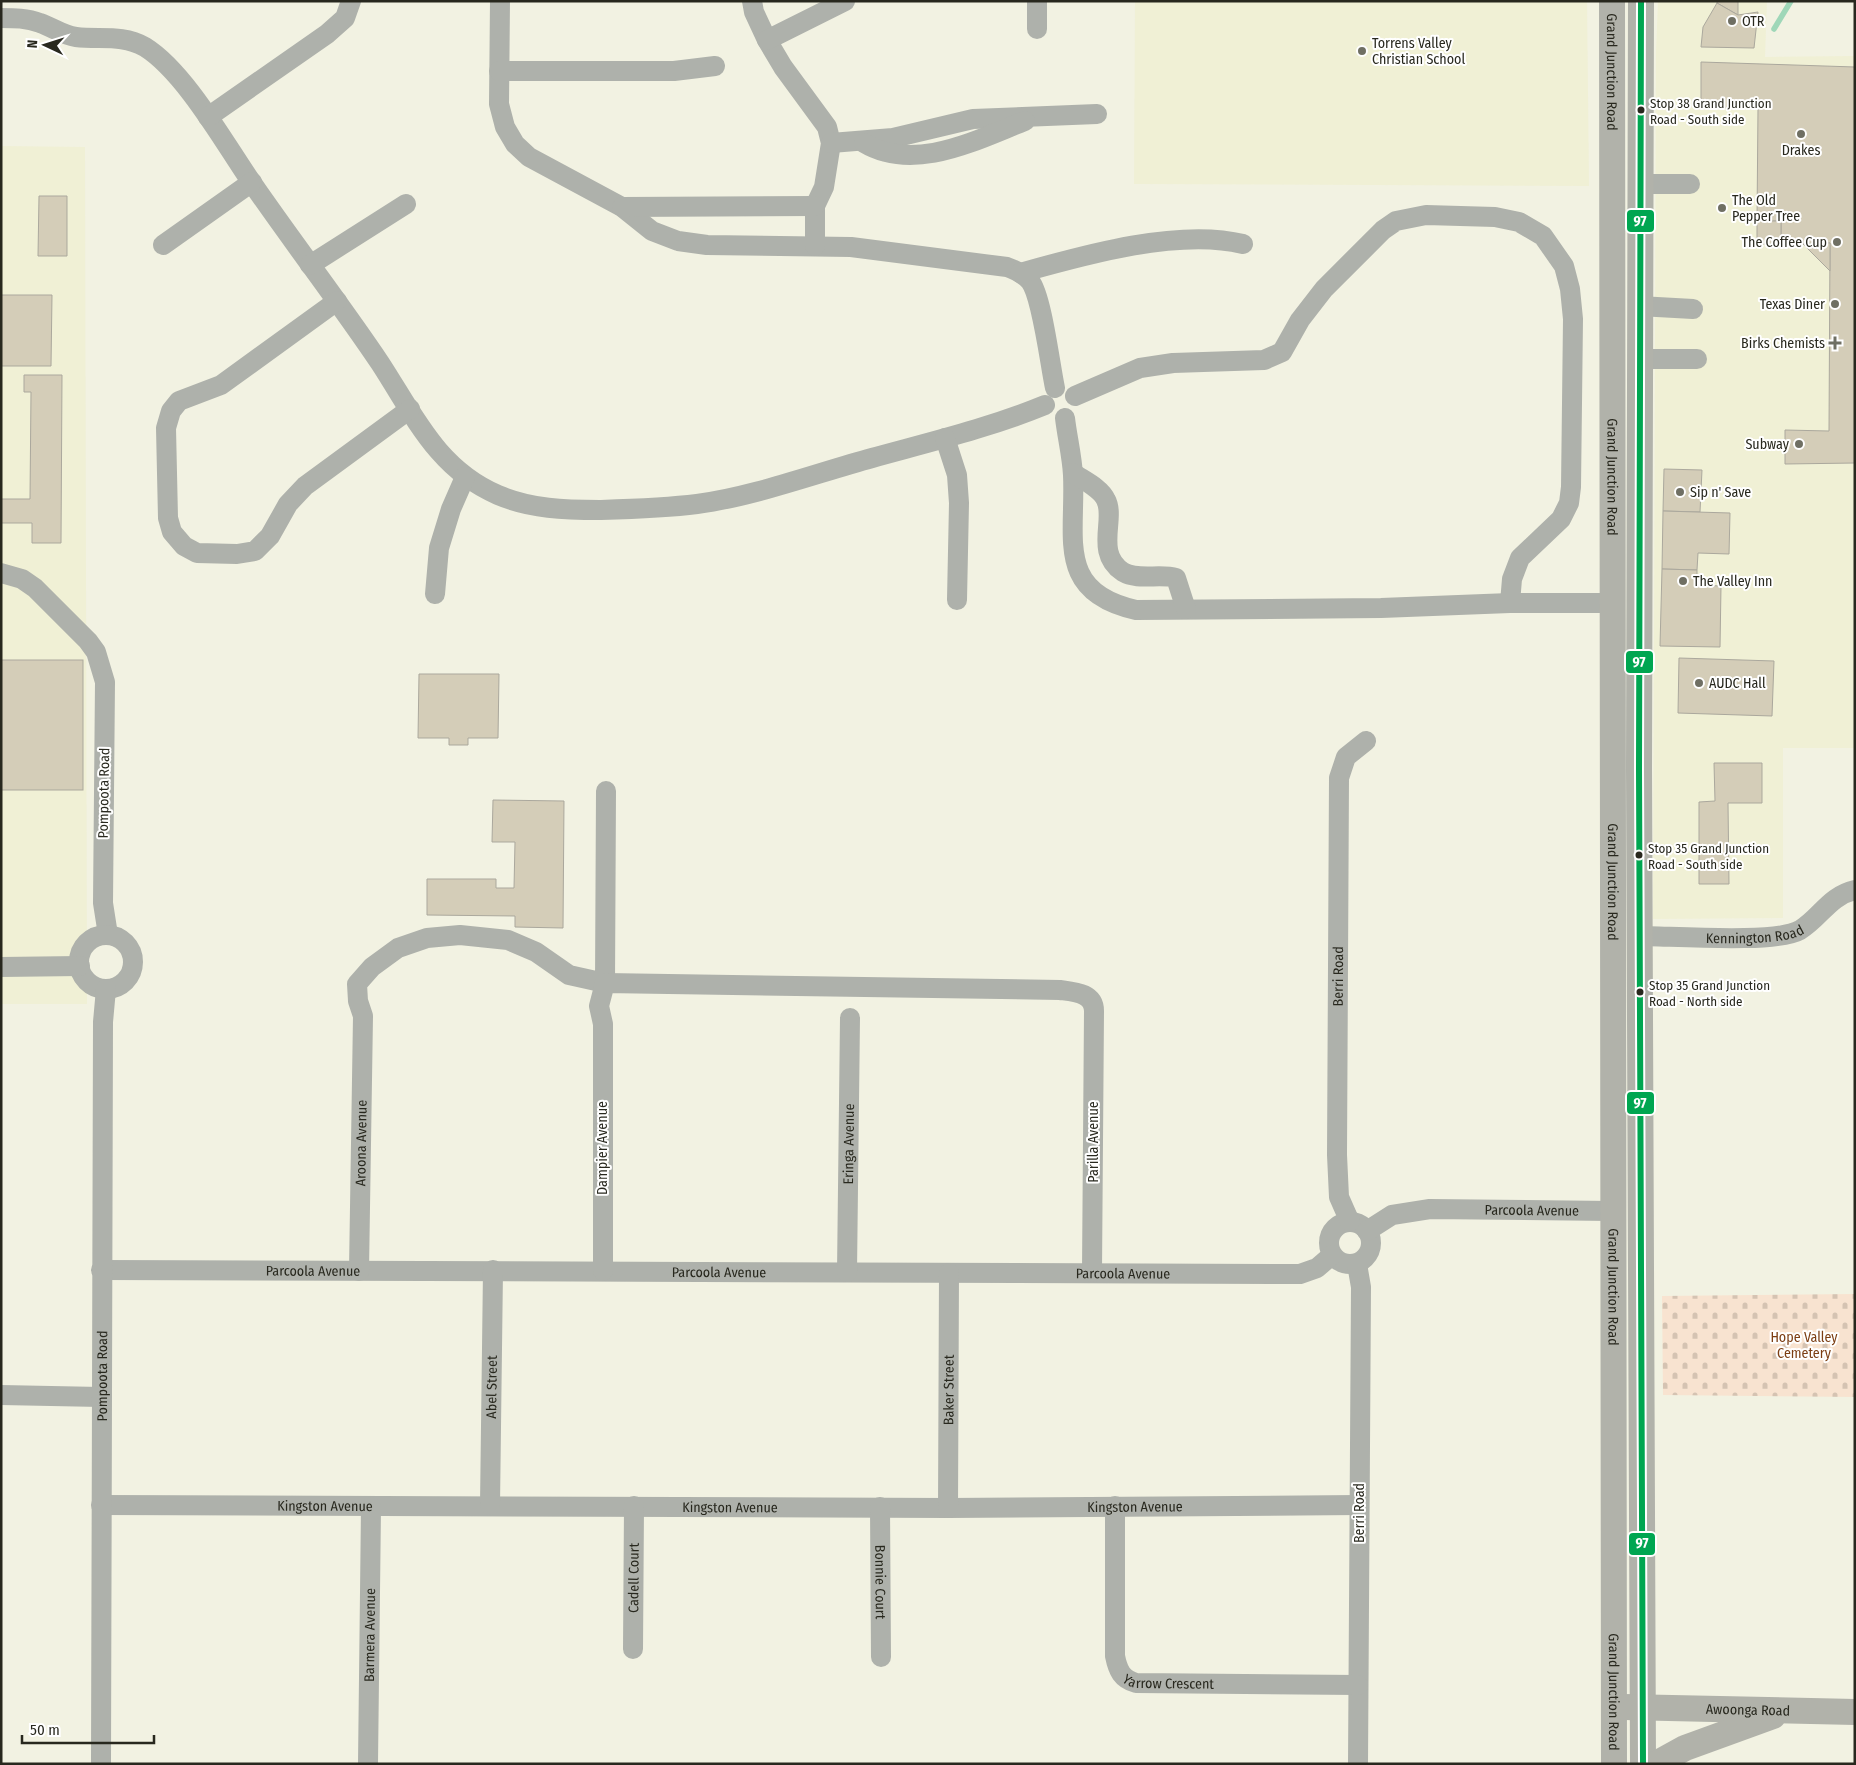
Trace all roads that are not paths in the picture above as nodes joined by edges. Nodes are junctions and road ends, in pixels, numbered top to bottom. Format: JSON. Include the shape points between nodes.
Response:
{"nodes":[{"id":1,"x":351,"y":1,"type":"edge"},
{"id":2,"x":500,"y":1,"type":"edge"},
{"id":3,"x":752,"y":1,"type":"edge"},
{"id":4,"x":844,"y":1,"type":"edge"},
{"id":5,"x":1036,"y":1,"type":"edge"},
{"id":6,"x":1612,"y":1,"type":"edge"},
{"id":7,"x":1641,"y":1,"type":"edge"},
{"id":8,"x":1,"y":18,"type":"edge"},
{"id":9,"x":1037,"y":29,"type":"dead end"},
{"id":10,"x":767,"y":40,"type":"junction"},
{"id":11,"x":715,"y":66,"type":"dead end"},
{"id":12,"x":499,"y":71,"type":"junction"},
{"id":13,"x":1097,"y":114,"type":"dead end"},
{"id":14,"x":208,"y":117,"type":"junction"},
{"id":15,"x":1639,"y":130,"type":"junction"},
{"id":16,"x":831,"y":143,"type":"junction"},
{"id":17,"x":252,"y":182,"type":"junction"},
{"id":18,"x":1639,"y":184,"type":"junction"},
{"id":19,"x":1690,"y":184,"type":"dead end"},
{"id":20,"x":406,"y":204,"type":"dead end"},
{"id":21,"x":815,"y":206,"type":"junction"},
{"id":22,"x":622,"y":207,"type":"junction"},
{"id":23,"x":1611,"y":216,"type":"junction"},
{"id":24,"x":1243,"y":244,"type":"dead end"},
{"id":25,"x":163,"y":245,"type":"dead end"},
{"id":26,"x":815,"y":246,"type":"junction"},
{"id":27,"x":310,"y":265,"type":"junction"},
{"id":28,"x":1020,"y":273,"type":"junction"},
{"id":29,"x":1611,"y":284,"type":"junction"},
{"id":30,"x":337,"y":301,"type":"junction"},
{"id":31,"x":1639,"y":306,"type":"junction"},
{"id":32,"x":1692,"y":308,"type":"dead end"},
{"id":33,"x":1697,"y":359,"type":"dead end"},
{"id":34,"x":1639,"y":360,"type":"junction"},
{"id":35,"x":1055,"y":388,"type":"junction"},
{"id":36,"x":1075,"y":396,"type":"junction"},
{"id":37,"x":1611,"y":403,"type":"junction"},
{"id":38,"x":1045,"y":405,"type":"junction"},
{"id":39,"x":410,"y":409,"type":"junction"},
{"id":40,"x":1065,"y":418,"type":"junction"},
{"id":41,"x":945,"y":438,"type":"junction"},
{"id":42,"x":1073,"y":473,"type":"junction"},
{"id":43,"x":465,"y":477,"type":"junction"},
{"id":44,"x":1,"y":573,"type":"edge"},
{"id":45,"x":435,"y":594,"type":"dead end"},
{"id":46,"x":958,"y":600,"type":"dead end"},
{"id":47,"x":1510,"y":603,"type":"junction"},
{"id":48,"x":1611,"y":603,"type":"junction"},
{"id":49,"x":1640,"y":604,"type":"junction"},
{"id":50,"x":1186,"y":609,"type":"junction"},
{"id":51,"x":1366,"y":742,"type":"dead end"},
{"id":52,"x":606,"y":791,"type":"dead end"},
{"id":53,"x":1855,"y":890,"type":"edge"},
{"id":54,"x":108,"y":935,"type":"junction"},
{"id":55,"x":1612,"y":936,"type":"junction"},
{"id":56,"x":1640,"y":936,"type":"junction"},
{"id":57,"x":80,"y":966,"type":"junction"},
{"id":58,"x":1,"y":967,"type":"edge"},
{"id":59,"x":606,"y":983,"type":"junction"},
{"id":60,"x":106,"y":989,"type":"junction"},
{"id":61,"x":1094,"y":1011,"type":"joint"},
{"id":62,"x":850,"y":1018,"type":"dead end"},
{"id":63,"x":1640,"y":1210,"type":"junction"},
{"id":64,"x":1612,"y":1211,"type":"junction"},
{"id":65,"x":1359,"y":1227,"type":"junction"},
{"id":66,"x":1332,"y":1255,"type":"junction"},
{"id":67,"x":1357,"y":1264,"type":"junction"},
{"id":68,"x":101,"y":1270,"type":"junction"},
{"id":69,"x":359,"y":1270,"type":"junction"},
{"id":70,"x":493,"y":1270,"type":"junction"},
{"id":71,"x":603,"y":1271,"type":"junction"},
{"id":72,"x":847,"y":1272,"type":"junction"},
{"id":73,"x":1092,"y":1272,"type":"junction"},
{"id":74,"x":950,"y":1273,"type":"junction"},
{"id":75,"x":1,"y":1395,"type":"edge"},
{"id":76,"x":101,"y":1397,"type":"junction"},
{"id":77,"x":101,"y":1505,"type":"junction"},
{"id":78,"x":490,"y":1505,"type":"junction"},
{"id":79,"x":1359,"y":1505,"type":"junction"},
{"id":80,"x":371,"y":1506,"type":"junction"},
{"id":81,"x":634,"y":1506,"type":"junction"},
{"id":82,"x":880,"y":1506,"type":"junction"},
{"id":83,"x":1114,"y":1506,"type":"junction"},
{"id":84,"x":948,"y":1508,"type":"junction"},
{"id":85,"x":633,"y":1649,"type":"dead end"},
{"id":86,"x":881,"y":1657,"type":"dead end"},
{"id":87,"x":1358,"y":1685,"type":"junction"},
{"id":88,"x":1614,"y":1706,"type":"junction"},
{"id":89,"x":1642,"y":1707,"type":"junction"},
{"id":90,"x":1786,"y":1711,"type":"junction"},
{"id":91,"x":1855,"y":1712,"type":"edge"},
{"id":92,"x":100,"y":1764,"type":"edge"},
{"id":93,"x":368,"y":1764,"type":"edge"},
{"id":94,"x":1358,"y":1764,"type":"edge"},
{"id":95,"x":1614,"y":1764,"type":"edge"},
{"id":96,"x":1643,"y":1764,"type":"edge"},
{"id":97,"x":1656,"y":1764,"type":"edge"}],
"edges":[{"from":1,"to":14,"type":"street","via":[[345,18],[327,34]]},
{"from":2,"to":12,"type":"street"},
{"from":3,"to":10,"type":"street"},
{"from":4,"to":10,"type":"street"},
{"from":5,"to":9,"type":"street"},
{"from":6,"to":23,"type":"main road","name":"Grand Junction Road"},
{"from":7,"to":15,"type":"main road","name":"Grand Junction Road"},
{"from":8,"to":14,"type":"street","via":[[38,22],[77,37],[122,38],[142,46],[172,72]]},
{"from":10,"to":16,"type":"street","via":[[827,126]]},
{"from":11,"to":12,"type":"street","via":[[674,71]]},
{"from":12,"to":22,"type":"street","via":[[499,104],[515,144],[529,157]]},
{"from":13,"to":16,"type":"street","via":[[1036,116],[934,153],[903,155],[874,149],[859,140]]},
{"from":14,"to":17,"type":"street"},
{"from":15,"to":18,"type":"main road","name":"Grand Junction Road"},
{"from":15,"to":23,"type":"main road","via":[[1627,176],[1624,206],[1618,216]]},
{"from":16,"to":21,"type":"street","via":[[824,186]]},
{"from":17,"to":25,"type":"street"},
{"from":17,"to":27,"type":"street"},
{"from":18,"to":19,"type":"street"},
{"from":18,"to":31,"type":"main road","name":"Grand Junction Road"},
{"from":20,"to":27,"type":"street"},
{"from":21,"to":22,"type":"street"},
{"from":21,"to":26,"type":"street"},
{"from":22,"to":26,"type":"street","via":[[652,231],[678,241],[706,245]]},
{"from":23,"to":29,"type":"main road","name":"Grand Junction Road"},
{"from":24,"to":28,"type":"street","via":[[1223,239],[1167,240]]},
{"from":26,"to":28,"type":"street","via":[[851,247],[1007,267]]},
{"from":27,"to":30,"type":"street"},
{"from":28,"to":35,"type":"street","via":[[1031,282],[1040,301]]},
{"from":29,"to":31,"type":"main road"},
{"from":29,"to":37,"type":"main road","name":"Grand Junction Road"},
{"from":30,"to":39,"type":"street"},
{"from":30,"to":39,"type":"street","via":[[220,385],[180,401],[170,411],[166,428],[168,518],[172,532],[184,546],[197,553],[255,551],[270,536],[288,504],[305,486]]},
{"from":31,"to":32,"type":"street"},
{"from":31,"to":34,"type":"main road","name":"Grand Junction Road"},
{"from":33,"to":34,"type":"street"},
{"from":34,"to":37,"type":"main road"},
{"from":34,"to":49,"type":"main road","name":"Grand Junction Road"},
{"from":35,"to":36,"type":"street","via":[[1066,388]]},
{"from":35,"to":38,"type":"street","via":[[1047,395]]},
{"from":36,"to":40,"type":"street","via":[[1073,412]]},
{"from":36,"to":47,"type":"street","via":[[1140,368],[1174,363],[1264,360],[1282,352],[1300,320],[1324,289],[1396,221],[1426,215],[1458,215],[1519,222],[1543,236],[1564,266],[1570,289],[1573,319],[1571,487],[1569,503],[1561,519],[1520,558],[1512,579]]},
{"from":37,"to":48,"type":"main road","name":"Grand Junction Road"},
{"from":38,"to":40,"type":"street","via":[[1054,417]]},
{"from":38,"to":41,"type":"street"},
{"from":39,"to":43,"type":"street","via":[[427,438]]},
{"from":40,"to":42,"type":"street"},
{"from":41,"to":43,"type":"street","via":[[699,504],[639,509],[532,506],[498,495]]},
{"from":41,"to":46,"type":"street","via":[[957,476]]},
{"from":42,"to":50,"type":"street","via":[[1108,502],[1107,548],[1112,560],[1132,576],[1176,578]]},
{"from":42,"to":50,"type":"street","via":[[1075,564],[1084,583],[1117,606],[1136,610]]},
{"from":43,"to":45,"type":"street","via":[[439,548]]},
{"from":44,"to":54,"type":"street","name":"Pompoota Road","via":[[22,579],[35,588],[96,652],[105,682],[103,903]]},
{"from":47,"to":48,"type":"street"},
{"from":47,"to":50,"type":"street","via":[[1381,608]]},
{"from":48,"to":49,"type":"main road"},
{"from":48,"to":55,"type":"main road","name":"Grand Junction Road"},
{"from":49,"to":56,"type":"main road","name":"Grand Junction Road"},
{"from":51,"to":65,"type":"street","name":"Berri Road","via":[[1346,757],[1339,778],[1337,1155],[1339,1197]]},
{"from":52,"to":59,"type":"street","name":"Dampier Avenue"},
{"from":53,"to":56,"type":"street","name":"Kennington Road","via":[[1841,893],[1800,930],[1777,937]]},
{"from":54,"to":57,"type":"street","via":[[88,942],[79,958]]},
{"from":54,"to":60,"type":"street","via":[[125,943],[132,966],[124,982]]},
{"from":55,"to":56,"type":"main road"},
{"from":55,"to":64,"type":"main road","name":"Grand Junction Road"},
{"from":56,"to":63,"type":"main road","name":"Grand Junction Road"},
{"from":57,"to":58,"type":"street"},
{"from":57,"to":60,"type":"street","via":[[85,979]]},
{"from":59,"to":61,"type":"street","name":"Aroona Avenue","via":[[1060,990],[1088,996]]},
{"from":59,"to":69,"type":"street","name":"Aroona Avenue","via":[[569,975],[536,952],[508,940],[480,936],[444,935],[398,948],[364,974],[357,984],[362,1016]]},
{"from":59,"to":71,"type":"street","name":"Dampier Avenue","via":[[599,1006],[603,1024]]},
{"from":60,"to":68,"type":"street","name":"Pompoota Road"},
{"from":61,"to":73,"type":"street","name":"Parilla Avenue"},
{"from":62,"to":72,"type":"street","name":"Eringa Avenue"},
{"from":63,"to":64,"type":"main road"},
{"from":63,"to":89,"type":"main road","name":"Grand Junction Road"},
{"from":64,"to":65,"type":"street","name":"Parcoola Avenue","via":[[1430,1209],[1392,1215]]},
{"from":64,"to":88,"type":"main road","name":"Grand Junction Road"},
{"from":65,"to":66,"type":"street","via":[[1339,1225],[1330,1236]]},
{"from":65,"to":67,"type":"street","via":[[1371,1246],[1368,1254]]},
{"from":66,"to":67,"type":"street","via":[[1342,1264]]},
{"from":66,"to":73,"type":"street","name":"Parcoola Avenue","via":[[1317,1268],[1300,1274]]},
{"from":67,"to":79,"type":"street","name":"Berri Road","via":[[1361,1287]]},
{"from":68,"to":69,"type":"street","name":"Parcoola Avenue"},
{"from":68,"to":76,"type":"street","name":"Pompoota Road"},
{"from":69,"to":70,"type":"street","name":"Parcoola Avenue"},
{"from":70,"to":71,"type":"street","name":"Parcoola Avenue"},
{"from":70,"to":78,"type":"street","name":"Abel Street"},
{"from":71,"to":72,"type":"street","name":"Parcoola Avenue"},
{"from":72,"to":74,"type":"street","name":"Parcoola Avenue"},
{"from":73,"to":74,"type":"street","name":"Parcoola Avenue"},
{"from":74,"to":84,"type":"street","name":"Baker Street"},
{"from":75,"to":76,"type":"street"},
{"from":76,"to":77,"type":"street","name":"Pompoota Road"},
{"from":77,"to":80,"type":"street","name":"Kingston Avenue"},
{"from":77,"to":92,"type":"street","name":"Pompoota Road"},
{"from":78,"to":80,"type":"street","name":"Kingston Avenue"},
{"from":78,"to":81,"type":"street","name":"Kingston Avenue"},
{"from":79,"to":83,"type":"street","name":"Kingston Avenue"},
{"from":79,"to":87,"type":"street","name":"Berri Road"},
{"from":80,"to":93,"type":"street","name":"Barmera Avenue"},
{"from":81,"to":82,"type":"street","name":"Kingston Avenue"},
{"from":81,"to":85,"type":"street","name":"Cadell Court"},
{"from":82,"to":84,"type":"street","name":"Kingston Avenue"},
{"from":82,"to":86,"type":"street","name":"Bonnie Court"},
{"from":83,"to":84,"type":"street","name":"Kingston Avenue"},
{"from":83,"to":87,"type":"street","name":"Yarrow Crescent","via":[[1115,1656],[1118,1670],[1126,1680],[1136,1684]]},
{"from":87,"to":94,"type":"street","name":"Berri Road"},
{"from":88,"to":89,"type":"main road","name":"Awoonga Road"},
{"from":88,"to":95,"type":"main road","name":"Grand Junction Road"},
{"from":89,"to":90,"type":"main road","name":"Awoonga Road"},
{"from":89,"to":96,"type":"main road","name":"Grand Junction Road"},
{"from":90,"to":91,"type":"main road","name":"Awoonga Road"},
{"from":90,"to":97,"type":"main road","via":[[1685,1748]]}]}
